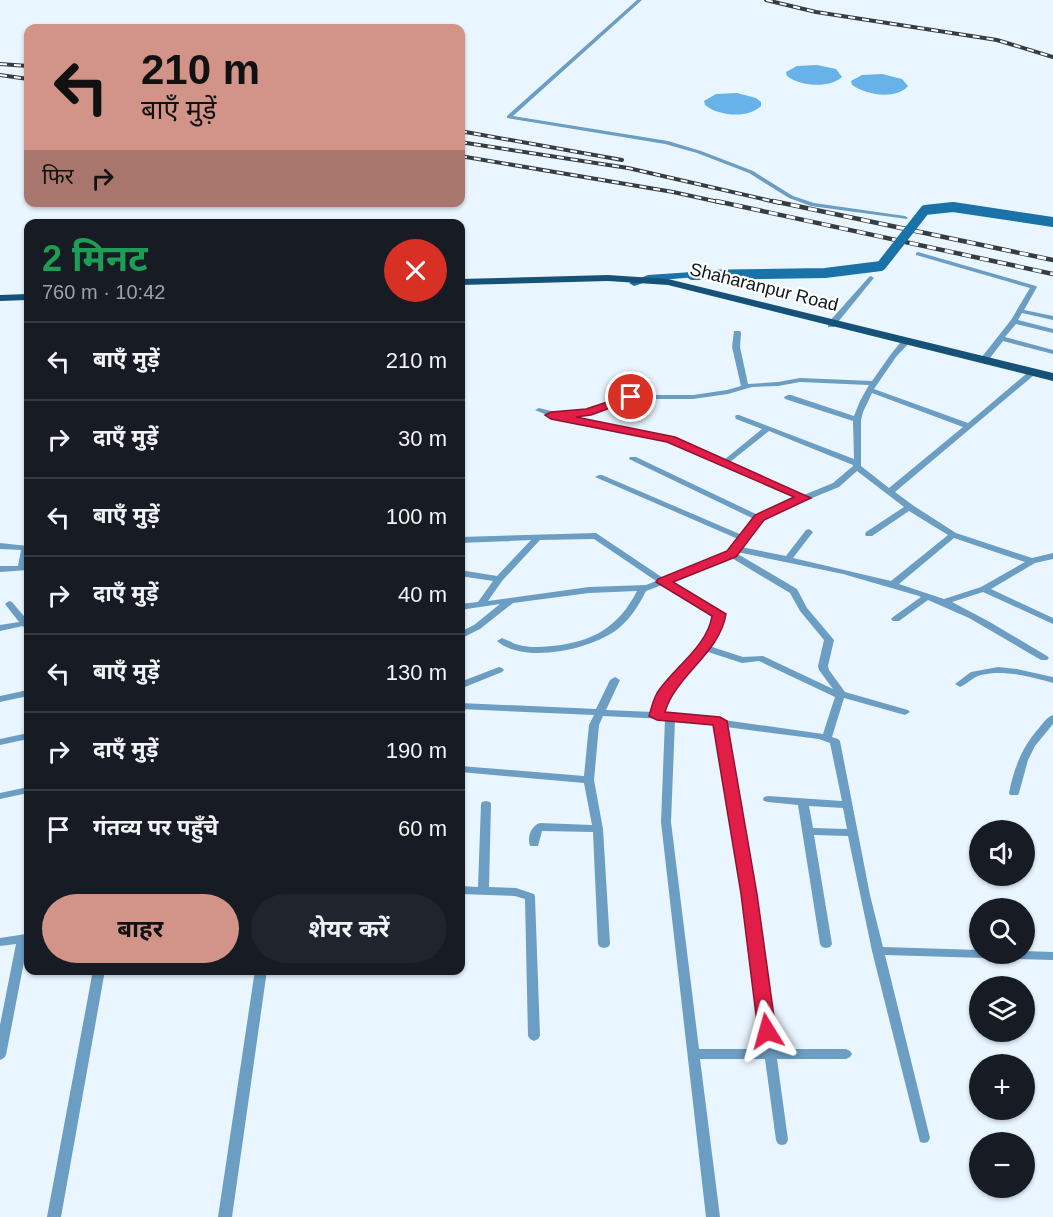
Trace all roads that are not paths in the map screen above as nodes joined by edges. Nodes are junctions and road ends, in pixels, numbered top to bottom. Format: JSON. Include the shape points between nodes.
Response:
{"nodes":[{"id":1,"x":640,"y":0,"type":"edge"},
{"id":2,"x":905,"y":218,"type":"dead end"},
{"id":3,"x":1053,"y":222,"type":"edge"},
{"id":4,"x":918,"y":254,"type":"dead end"},
{"id":5,"x":871,"y":278,"type":"dead end"},
{"id":6,"x":637,"y":281,"type":"junction"},
{"id":7,"x":465,"y":282,"type":"edge"},
{"id":8,"x":465,"y":287,"type":"edge"},
{"id":9,"x":24,"y":297,"type":"edge"},
{"id":10,"x":0,"y":298,"type":"edge"},
{"id":11,"x":24,"y":303,"type":"edge"},
{"id":12,"x":0,"y":304,"type":"edge"},
{"id":13,"x":1022,"y":311,"type":"junction"},
{"id":14,"x":1053,"y":318,"type":"edge"},
{"id":15,"x":1014,"y":321,"type":"junction"},
{"id":16,"x":833,"y":324,"type":"junction"},
{"id":17,"x":1053,"y":331,"type":"edge"},
{"id":18,"x":737,"y":333,"type":"dead end"},
{"id":19,"x":1001,"y":338,"type":"junction"},
{"id":20,"x":905,"y":342,"type":"junction"},
{"id":21,"x":1053,"y":352,"type":"edge"},
{"id":22,"x":984,"y":360,"type":"junction"},
{"id":23,"x":1029,"y":376,"type":"junction"},
{"id":24,"x":1053,"y":377,"type":"edge"},
{"id":25,"x":1053,"y":382,"type":"edge"},
{"id":26,"x":745,"y":386,"type":"junction"},
{"id":27,"x":872,"y":387,"type":"junction"},
{"id":28,"x":788,"y":397,"type":"dead end"},
{"id":29,"x":539,"y":410,"type":"dead end"},
{"id":30,"x":551,"y":415,"type":"junction"},
{"id":31,"x":739,"y":417,"type":"dead end"},
{"id":32,"x":856,"y":420,"type":"junction"},
{"id":33,"x":969,"y":426,"type":"junction"},
{"id":34,"x":768,"y":428,"type":"junction"},
{"id":35,"x":633,"y":459,"type":"dead end"},
{"id":36,"x":726,"y":462,"type":"junction"},
{"id":37,"x":857,"y":466,"type":"junction"},
{"id":38,"x":599,"y":477,"type":"dead end"},
{"id":39,"x":889,"y":492,"type":"junction"},
{"id":40,"x":804,"y":498,"type":"junction"},
{"id":41,"x":909,"y":507,"type":"junction"},
{"id":42,"x":759,"y":518,"type":"junction"},
{"id":43,"x":809,"y":532,"type":"dead end"},
{"id":44,"x":869,"y":534,"type":"dead end"},
{"id":45,"x":953,"y":535,"type":"junction"},
{"id":46,"x":742,"y":538,"type":"junction"},
{"id":47,"x":537,"y":539,"type":"junction"},
{"id":48,"x":465,"y":540,"type":"edge"},
{"id":49,"x":0,"y":546,"type":"edge"},
{"id":50,"x":24,"y":548,"type":"edge"},
{"id":51,"x":734,"y":551,"type":"junction"},
{"id":52,"x":1053,"y":556,"type":"edge"},
{"id":53,"x":788,"y":559,"type":"junction"},
{"id":54,"x":1032,"y":561,"type":"junction"},
{"id":55,"x":24,"y":568,"type":"edge"},
{"id":56,"x":0,"y":569,"type":"edge"},
{"id":57,"x":465,"y":574,"type":"edge"},
{"id":58,"x":499,"y":579,"type":"junction"},
{"id":59,"x":663,"y":582,"type":"junction"},
{"id":60,"x":893,"y":584,"type":"junction"},
{"id":61,"x":642,"y":589,"type":"junction"},
{"id":62,"x":984,"y":590,"type":"junction"},
{"id":63,"x":926,"y":597,"type":"junction"},
{"id":64,"x":512,"y":599,"type":"junction"},
{"id":65,"x":944,"y":602,"type":"junction"},
{"id":66,"x":482,"y":603,"type":"junction"},
{"id":67,"x":9,"y":604,"type":"dead end"},
{"id":68,"x":465,"y":606,"type":"edge"},
{"id":69,"x":896,"y":619,"type":"dead end"},
{"id":70,"x":1053,"y":621,"type":"edge"},
{"id":71,"x":24,"y":622,"type":"edge"},
{"id":72,"x":24,"y":625,"type":"edge"},
{"id":73,"x":0,"y":628,"type":"edge"},
{"id":74,"x":465,"y":633,"type":"edge"},
{"id":75,"x":502,"y":641,"type":"dead end"},
{"id":76,"x":702,"y":647,"type":"junction"},
{"id":77,"x":1044,"y":658,"type":"dead end"},
{"id":78,"x":498,"y":670,"type":"dead end"},
{"id":79,"x":615,"y":680,"type":"dead end"},
{"id":80,"x":1053,"y":680,"type":"edge"},
{"id":81,"x":465,"y":684,"type":"edge"},
{"id":82,"x":960,"y":684,"type":"dead end"},
{"id":83,"x":24,"y":694,"type":"edge"},
{"id":84,"x":841,"y":695,"type":"junction"},
{"id":85,"x":0,"y":699,"type":"edge"},
{"id":86,"x":465,"y":706,"type":"edge"},
{"id":87,"x":905,"y":712,"type":"dead end"},
{"id":88,"x":598,"y":713,"type":"junction"},
{"id":89,"x":657,"y":716,"type":"junction"},
{"id":90,"x":670,"y":716,"type":"junction"},
{"id":91,"x":1053,"y":718,"type":"edge"},
{"id":92,"x":720,"y":721,"type":"junction"},
{"id":93,"x":24,"y":737,"type":"edge"},
{"id":94,"x":827,"y":737,"type":"junction"},
{"id":95,"x":0,"y":742,"type":"edge"},
{"id":96,"x":465,"y":769,"type":"edge"},
{"id":97,"x":589,"y":780,"type":"junction"},
{"id":98,"x":24,"y":791,"type":"edge"},
{"id":99,"x":1014,"y":793,"type":"dead end"},
{"id":100,"x":0,"y":796,"type":"edge"},
{"id":101,"x":768,"y":799,"type":"dead end"},
{"id":102,"x":802,"y":801,"type":"junction"},
{"id":103,"x":486,"y":804,"type":"dead end"},
{"id":104,"x":848,"y":805,"type":"junction"},
{"id":105,"x":598,"y":829,"type":"junction"},
{"id":106,"x":808,"y":831,"type":"junction"},
{"id":107,"x":853,"y":833,"type":"junction"},
{"id":108,"x":534,"y":843,"type":"dead end"},
{"id":109,"x":465,"y":890,"type":"edge"},
{"id":110,"x":483,"y":891,"type":"junction"},
{"id":111,"x":24,"y":938,"type":"edge"},
{"id":112,"x":0,"y":942,"type":"edge"},
{"id":113,"x":604,"y":944,"type":"dead end"},
{"id":114,"x":826,"y":944,"type":"dead end"},
{"id":115,"x":24,"y":947,"type":"edge"},
{"id":116,"x":878,"y":951,"type":"junction"},
{"id":117,"x":1053,"y":956,"type":"edge"},
{"id":118,"x":98,"y":975,"type":"edge"},
{"id":119,"x":260,"y":975,"type":"edge"},
{"id":120,"x":534,"y":1036,"type":"dead end"},
{"id":121,"x":771,"y":1053,"type":"junction"},
{"id":122,"x":693,"y":1054,"type":"junction"},
{"id":123,"x":846,"y":1054,"type":"dead end"},
{"id":124,"x":0,"y":1055,"type":"edge"},
{"id":125,"x":924,"y":1138,"type":"dead end"},
{"id":126,"x":782,"y":1140,"type":"dead end"},
{"id":127,"x":54,"y":1217,"type":"edge"},
{"id":128,"x":225,"y":1217,"type":"edge"},
{"id":129,"x":713,"y":1217,"type":"edge"}],
"edges":[{"from":1,"to":2,"type":"street","via":[[509,117],[675,144],[751,172],[813,205]]},
{"from":3,"to":6,"type":"main road","bridge":true,"via":[[936,208],[925,210],[881,266],[825,273],[692,275]]},
{"from":4,"to":13,"type":"street","via":[[1033,286],[1035,289]]},
{"from":5,"to":16,"type":"street"},
{"from":6,"to":7,"type":"main road","name":"Shaharanpur Road","via":[[599,278]]},
{"from":6,"to":8,"type":"main road","name":"Shaharanpur Road"},
{"from":6,"to":16,"type":"main road","name":"Shaharanpur Road"},
{"from":9,"to":10,"type":"main road"},
{"from":11,"to":12,"type":"main road"},
{"from":13,"to":14,"type":"street"},
{"from":13,"to":15,"type":"street"},
{"from":15,"to":17,"type":"street"},
{"from":15,"to":19,"type":"street"},
{"from":16,"to":20,"type":"main road","name":"Shaharanpur Road"},
{"from":18,"to":26,"type":"street","via":[[736,347]]},
{"from":19,"to":21,"type":"street"},
{"from":19,"to":22,"type":"street"},
{"from":20,"to":22,"type":"main road","name":"Shaharanpur Road"},
{"from":20,"to":23,"type":"main road","name":"Shaharanpur Road"},
{"from":20,"to":27,"type":"street"},
{"from":22,"to":24,"type":"main road","name":"Shaharanpur Road"},
{"from":23,"to":25,"type":"main road","name":"Shaharanpur Road"},
{"from":23,"to":33,"type":"street"},
{"from":26,"to":27,"type":"street","via":[[800,380]]},
{"from":26,"to":30,"type":"street","via":[[693,397],[631,397],[587,412]]},
{"from":27,"to":32,"type":"street"},
{"from":27,"to":33,"type":"street"},
{"from":28,"to":32,"type":"street"},
{"from":29,"to":30,"type":"street"},
{"from":30,"to":36,"type":"street","via":[[663,437]]},
{"from":31,"to":34,"type":"street"},
{"from":32,"to":37,"type":"street"},
{"from":33,"to":39,"type":"street"},
{"from":34,"to":36,"type":"street"},
{"from":34,"to":37,"type":"street"},
{"from":35,"to":42,"type":"street"},
{"from":36,"to":40,"type":"street"},
{"from":37,"to":39,"type":"street"},
{"from":37,"to":40,"type":"street","via":[[836,485]]},
{"from":38,"to":46,"type":"street"},
{"from":39,"to":41,"type":"street"},
{"from":40,"to":42,"type":"street"},
{"from":41,"to":44,"type":"street"},
{"from":41,"to":45,"type":"street"},
{"from":42,"to":46,"type":"street"},
{"from":43,"to":53,"type":"street"},
{"from":45,"to":54,"type":"street"},
{"from":45,"to":60,"type":"street"},
{"from":46,"to":51,"type":"street"},
{"from":47,"to":48,"type":"street"},
{"from":47,"to":58,"type":"street"},
{"from":47,"to":59,"type":"street","via":[[596,536]]},
{"from":49,"to":50,"type":"street"},
{"from":51,"to":53,"type":"street"},
{"from":51,"to":59,"type":"street"},
{"from":51,"to":84,"type":"street","via":[[794,591],[803,609],[829,640],[823,652],[823,667]]},
{"from":52,"to":54,"type":"street"},
{"from":53,"to":60,"type":"street"},
{"from":54,"to":62,"type":"street"},
{"from":55,"to":56,"type":"street"},
{"from":57,"to":58,"type":"street"},
{"from":58,"to":66,"type":"street"},
{"from":59,"to":61,"type":"street"},
{"from":59,"to":76,"type":"street","via":[[719,614],[718,624]]},
{"from":60,"to":63,"type":"street"},
{"from":61,"to":64,"type":"street","via":[[589,590]]},
{"from":61,"to":75,"type":"street","via":[[618,624],[581,645],[523,650]]},
{"from":62,"to":65,"type":"street"},
{"from":62,"to":70,"type":"street"},
{"from":63,"to":65,"type":"street"},
{"from":63,"to":69,"type":"street"},
{"from":64,"to":66,"type":"street"},
{"from":64,"to":74,"type":"street"},
{"from":65,"to":77,"type":"street"},
{"from":66,"to":68,"type":"street"},
{"from":67,"to":71,"type":"street"},
{"from":72,"to":73,"type":"street"},
{"from":76,"to":84,"type":"street","via":[[742,660],[760,658]]},
{"from":76,"to":89,"type":"street","via":[[663,695]]},
{"from":78,"to":81,"type":"street"},
{"from":79,"to":88,"type":"street"},
{"from":80,"to":82,"type":"street","via":[[986,671]]},
{"from":83,"to":85,"type":"street"},
{"from":84,"to":87,"type":"street"},
{"from":84,"to":94,"type":"street"},
{"from":86,"to":88,"type":"street"},
{"from":88,"to":89,"type":"street"},
{"from":88,"to":97,"type":"street"},
{"from":89,"to":90,"type":"street"},
{"from":90,"to":92,"type":"street"},
{"from":90,"to":122,"type":"street","via":[[666,822]]},
{"from":91,"to":99,"type":"street","via":[[1032,740],[1019,762]]},
{"from":92,"to":94,"type":"street"},
{"from":92,"to":121,"type":"street"},
{"from":93,"to":95,"type":"street"},
{"from":94,"to":104,"type":"street","via":[[837,743]]},
{"from":96,"to":97,"type":"street"},
{"from":97,"to":105,"type":"street"},
{"from":98,"to":100,"type":"street"},
{"from":101,"to":102,"type":"street"},
{"from":102,"to":104,"type":"street"},
{"from":102,"to":106,"type":"street"},
{"from":103,"to":110,"type":"street"},
{"from":104,"to":107,"type":"street"},
{"from":105,"to":108,"type":"street","via":[[540,827]]},
{"from":105,"to":113,"type":"street"},
{"from":106,"to":107,"type":"street"},
{"from":106,"to":114,"type":"street"},
{"from":107,"to":116,"type":"street"},
{"from":109,"to":110,"type":"street"},
{"from":110,"to":120,"type":"street","via":[[523,893],[532,901]]},
{"from":111,"to":112,"type":"street"},
{"from":115,"to":124,"type":"street"},
{"from":116,"to":117,"type":"street"},
{"from":116,"to":125,"type":"street"},
{"from":118,"to":127,"type":"street"},
{"from":119,"to":128,"type":"street"},
{"from":121,"to":122,"type":"street"},
{"from":121,"to":123,"type":"street"},
{"from":121,"to":126,"type":"street"},
{"from":122,"to":129,"type":"street"}]}
